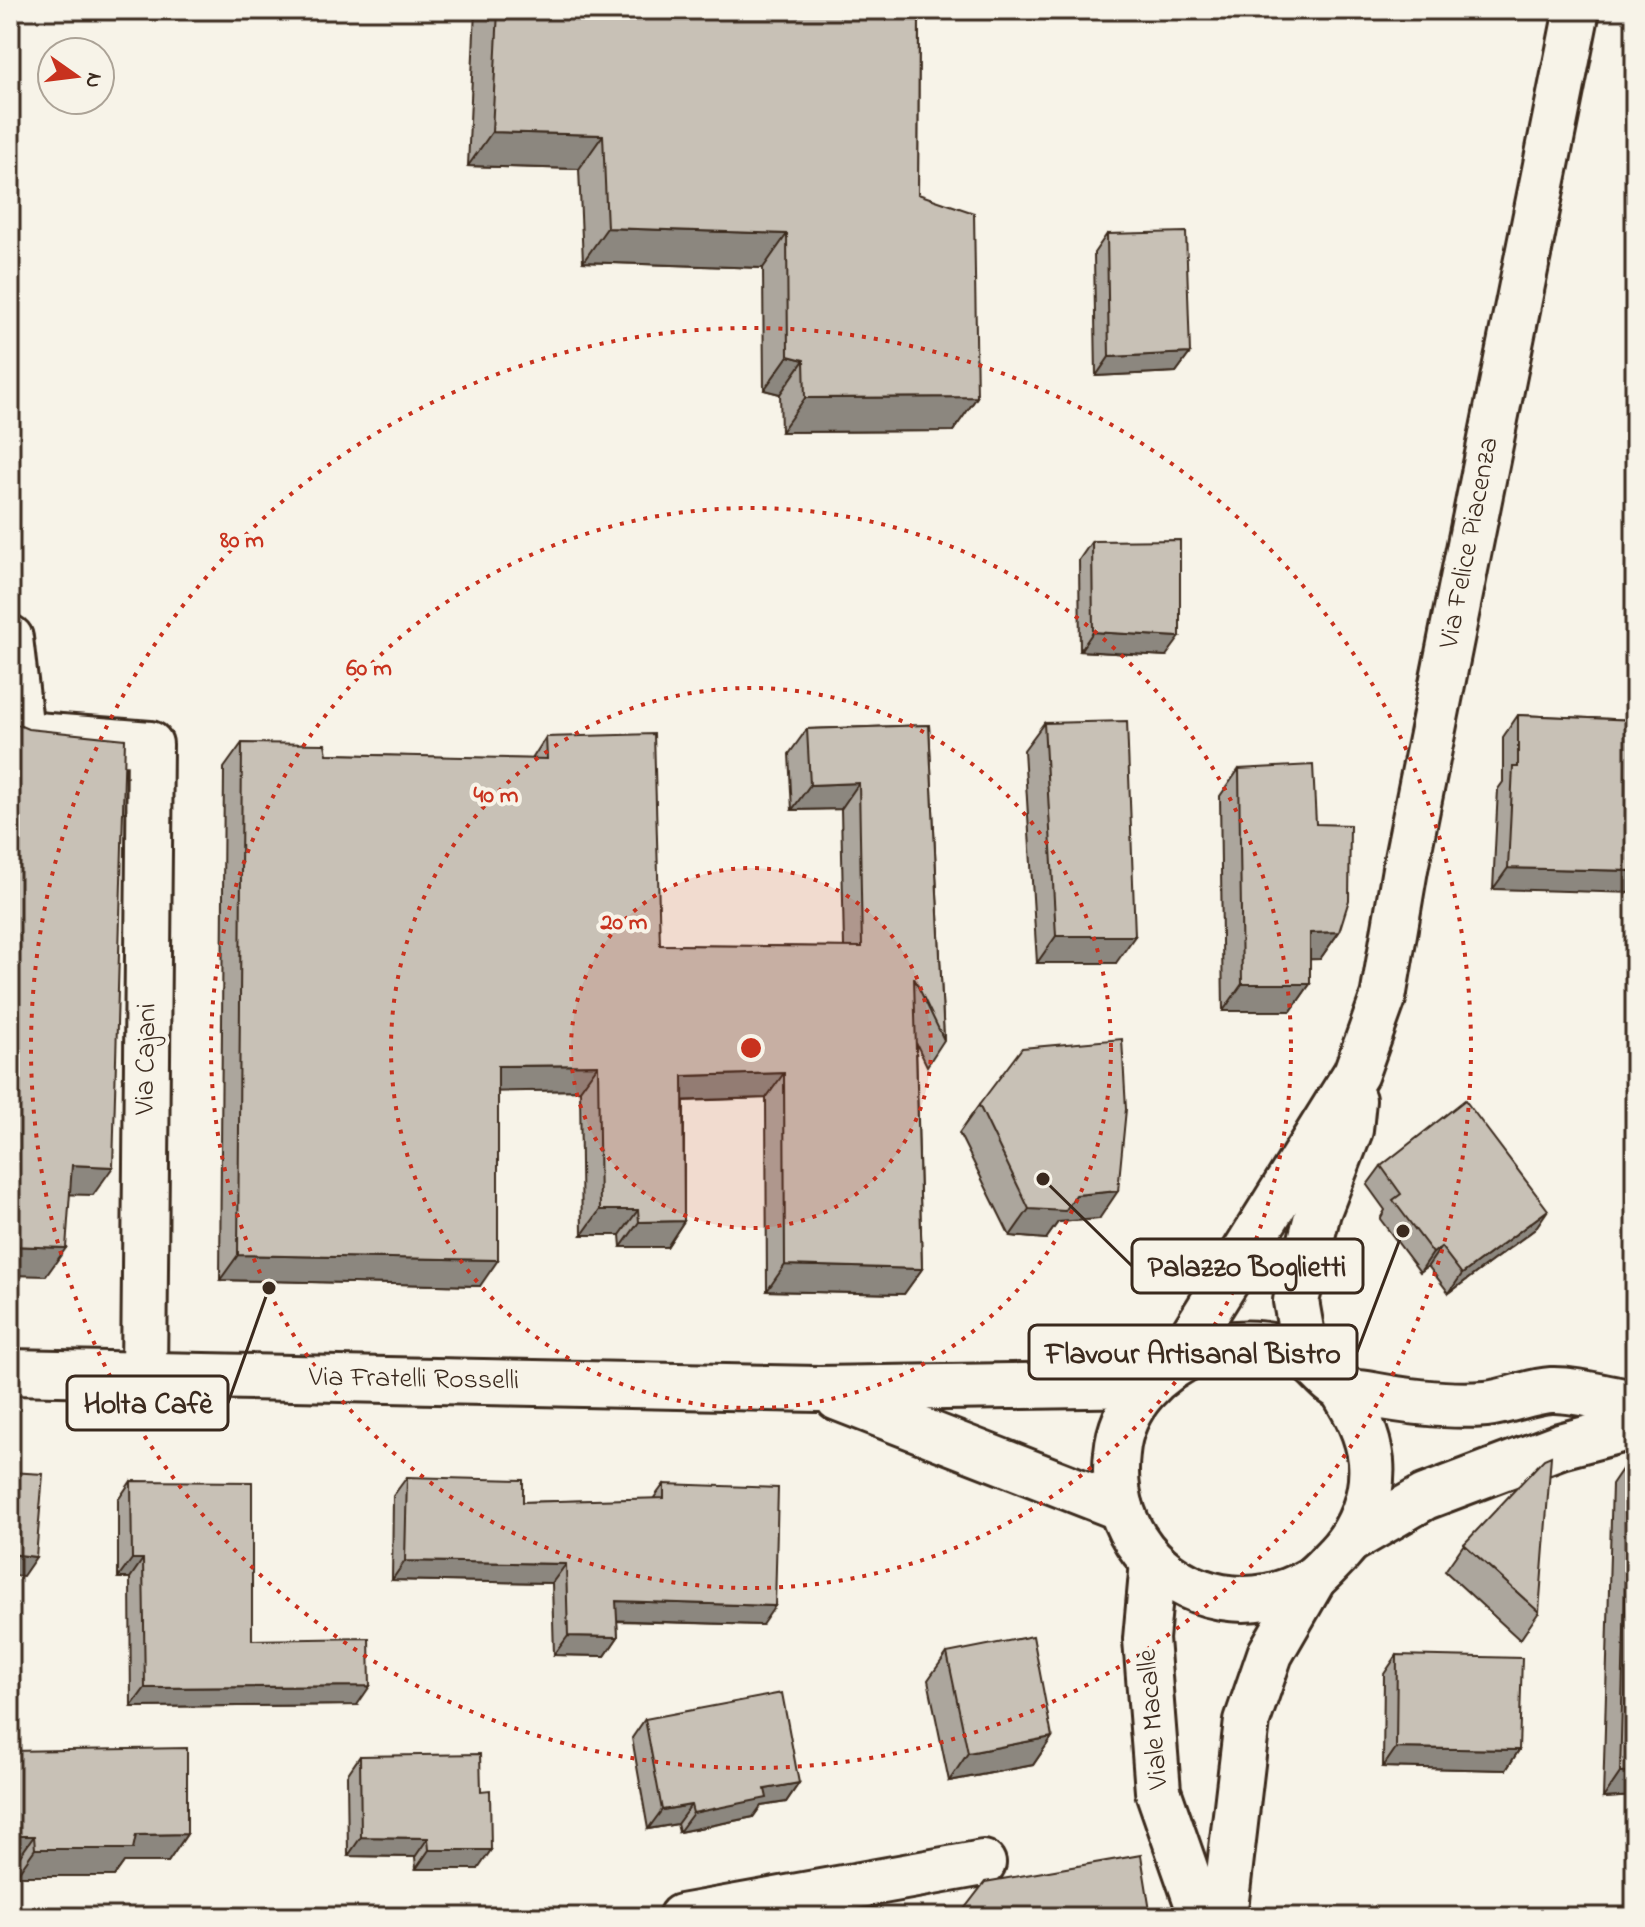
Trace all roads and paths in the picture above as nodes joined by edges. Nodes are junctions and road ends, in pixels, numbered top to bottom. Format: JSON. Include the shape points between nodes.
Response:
{"nodes":[{"id":1,"x":1577,"y":10,"type":"edge"},
{"id":2,"x":10,"y":638,"type":"edge"},
{"id":3,"x":16,"y":733,"type":"edge"},
{"id":4,"x":1356,"y":1073,"type":"junction"},
{"id":5,"x":1306,"y":1358,"type":"junction"},
{"id":6,"x":10,"y":1372,"type":"edge"},
{"id":7,"x":1162,"y":1373,"type":"junction"},
{"id":8,"x":144,"y":1374,"type":"junction"},
{"id":9,"x":818,"y":1389,"type":"junction"},
{"id":10,"x":1342,"y":1389,"type":"junction"},
{"id":11,"x":1635,"y":1403,"type":"edge"},
{"id":12,"x":1635,"y":1426,"type":"edge"},
{"id":13,"x":1121,"y":1508,"type":"junction"},
{"id":14,"x":1351,"y":1540,"type":"junction"},
{"id":15,"x":1153,"y":1562,"type":"junction"},
{"id":16,"x":1314,"y":1578,"type":"junction"},
{"id":17,"x":983,"y":1863,"type":"dead end"},
{"id":18,"x":681,"y":1917,"type":"edge"},
{"id":19,"x":1202,"y":1917,"type":"edge"},
{"id":20,"x":1224,"y":1917,"type":"edge"}],
"edges":[{"from":1,"to":4,"type":"street","name":"Via Felice Piacenza","via":[[1383,998]]},
{"from":2,"to":3,"type":"street"},
{"from":3,"to":8,"type":"street","name":"Via Cajani","via":[[150,744]]},
{"from":4,"to":5,"type":"street","name":"Via Felice Piacenza","via":[[1350,1130],[1318,1212],[1296,1301]]},
{"from":4,"to":7,"type":"street","name":"Via Felice Piacenza"},
{"from":5,"to":7,"type":"street","via":[[1263,1344],[1217,1345]]},
{"from":5,"to":10,"type":"street"},
{"from":6,"to":8,"type":"street","name":"Via Fratelli Rosselli"},
{"from":7,"to":9,"type":"street","name":"Via Fratelli Rosselli"},
{"from":7,"to":13,"type":"street","via":[[1130,1411],[1118,1442],[1115,1476]]},
{"from":8,"to":9,"type":"street","name":"Via Fratelli Rosselli"},
{"from":9,"to":13,"type":"street","name":"Via Fratelli Rosselli"},
{"from":10,"to":11,"type":"street","via":[[1417,1403],[1488,1404],[1552,1390]]},
{"from":10,"to":14,"type":"street","via":[[1362,1424],[1371,1463],[1367,1503]]},
{"from":12,"to":14,"type":"street","via":[[1560,1446],[1425,1497]]},
{"from":13,"to":15,"type":"street","via":[[1133,1538]]},
{"from":14,"to":16,"type":"street"},
{"from":15,"to":16,"type":"street","via":[[1175,1581],[1230,1599],[1259,1599]]},
{"from":15,"to":19,"type":"street","name":"Viale Macallè","via":[[1146,1639],[1158,1791]]},
{"from":16,"to":20,"type":"street","via":[[1270,1654],[1247,1721]]},
{"from":17,"to":18,"type":"street"}]}
